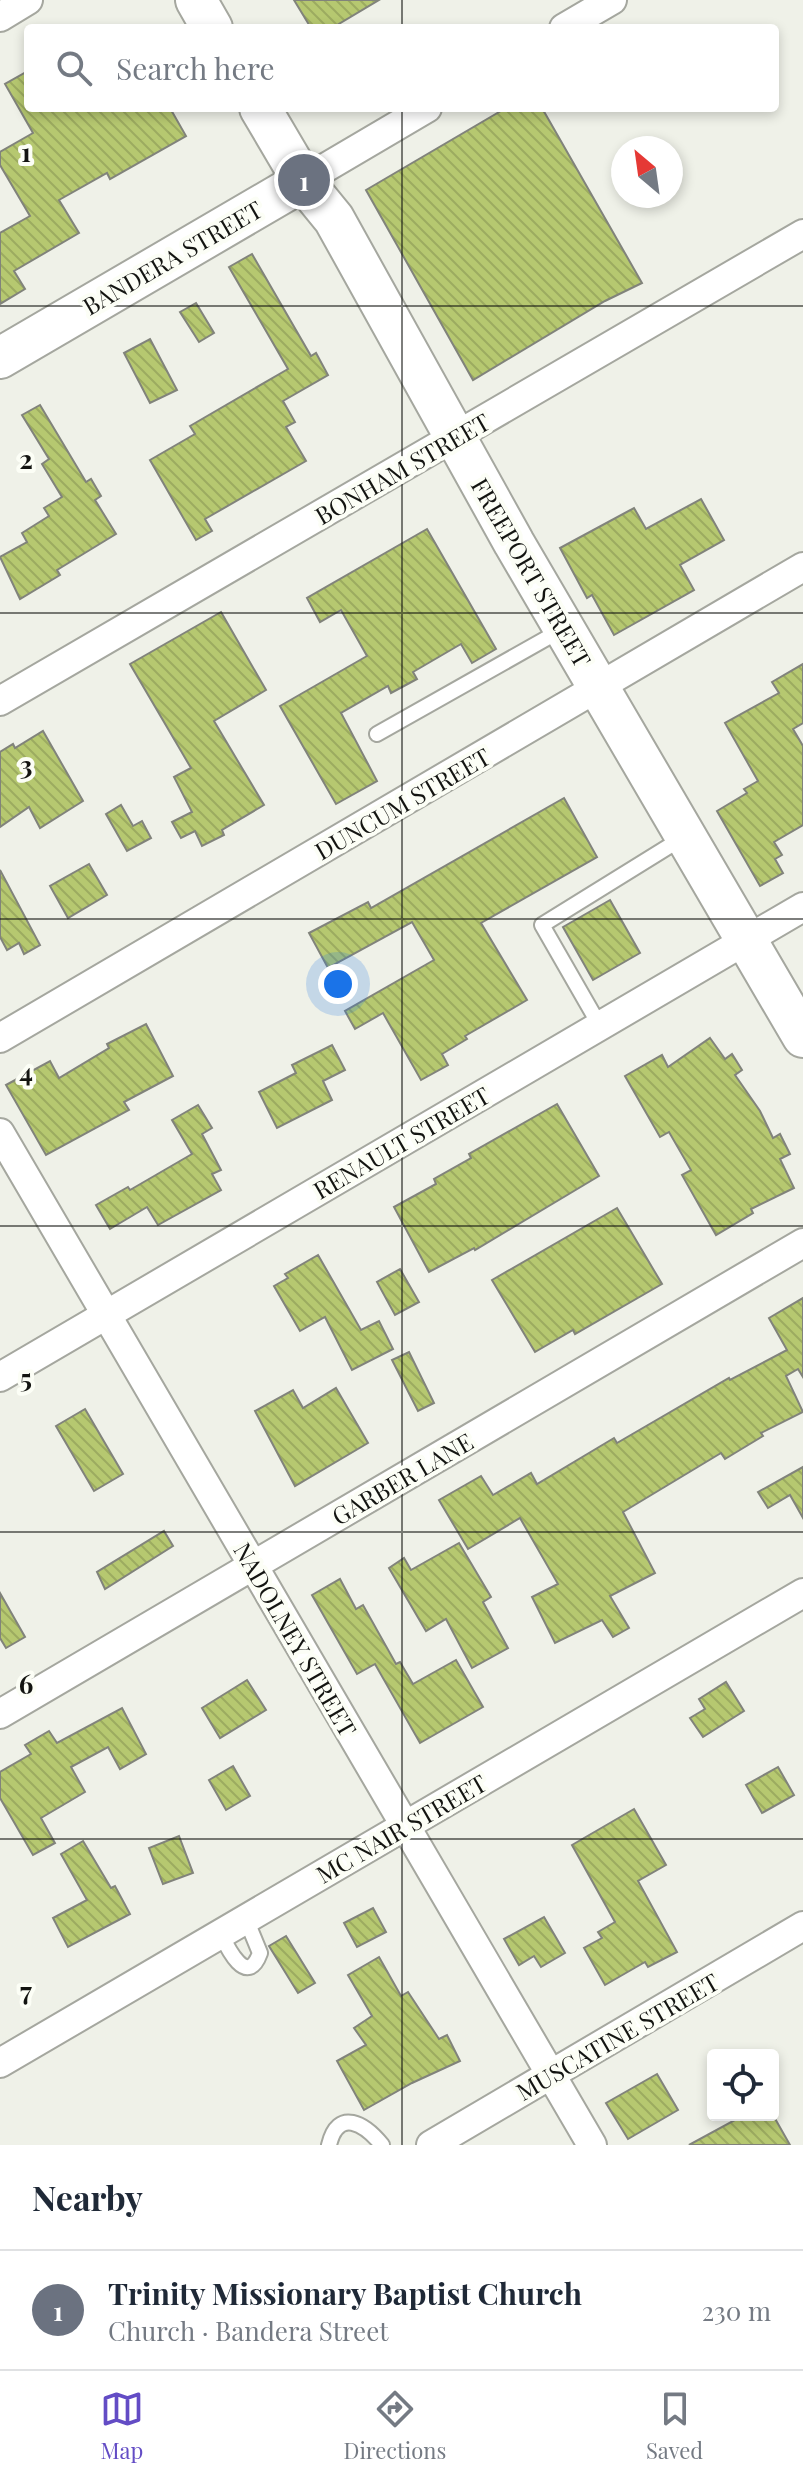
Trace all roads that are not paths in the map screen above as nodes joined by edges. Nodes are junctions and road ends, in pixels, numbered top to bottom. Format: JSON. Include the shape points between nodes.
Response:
{"nodes":[{"id":1,"x":28,"y":0,"type":"edge"},
{"id":2,"x":196,"y":0,"type":"edge"},
{"id":3,"x":612,"y":0,"type":"edge"},
{"id":4,"x":0,"y":17,"type":"edge"},
{"id":5,"x":210,"y":24,"type":"edge"},
{"id":6,"x":571,"y":24,"type":"edge"},
{"id":7,"x":262,"y":112,"type":"edge"},
{"id":8,"x":420,"y":112,"type":"edge"},
{"id":9,"x":303,"y":181,"type":"junction"},
{"id":10,"x":803,"y":234,"type":"edge"},
{"id":11,"x":0,"y":358,"type":"edge"},
{"id":12,"x":454,"y":438,"type":"junction"},
{"id":13,"x":803,"y":567,"type":"edge"},
{"id":14,"x":564,"y":628,"type":"junction"},
{"id":15,"x":598,"y":687,"type":"junction"},
{"id":16,"x":0,"y":701,"type":"edge"},
{"id":17,"x":377,"y":734,"type":"dead end"},
{"id":18,"x":684,"y":836,"type":"junction"},
{"id":19,"x":803,"y":907,"type":"edge"},
{"id":20,"x":746,"y":940,"type":"junction"},
{"id":21,"x":600,"y":1026,"type":"junction"},
{"id":22,"x":803,"y":1037,"type":"edge"},
{"id":23,"x":0,"y":1038,"type":"edge"},
{"id":24,"x":0,"y":1133,"type":"edge"},
{"id":25,"x":803,"y":1243,"type":"edge"},
{"id":26,"x":106,"y":1315,"type":"junction"},
{"id":27,"x":0,"y":1377,"type":"edge"},
{"id":28,"x":253,"y":1565,"type":"junction"},
{"id":29,"x":803,"y":1593,"type":"edge"},
{"id":30,"x":0,"y":1714,"type":"edge"},
{"id":31,"x":405,"y":1825,"type":"junction"},
{"id":32,"x":246,"y":1919,"type":"junction"},
{"id":33,"x":803,"y":1926,"type":"edge"},
{"id":34,"x":221,"y":1934,"type":"junction"},
{"id":35,"x":0,"y":2063,"type":"edge"},
{"id":36,"x":551,"y":2074,"type":"junction"},
{"id":37,"x":329,"y":2145,"type":"edge"},
{"id":38,"x":382,"y":2145,"type":"edge"},
{"id":39,"x":431,"y":2145,"type":"edge"},
{"id":40,"x":592,"y":2145,"type":"edge"}],
"edges":[{"from":1,"to":4,"type":"street"},
{"from":2,"to":5,"type":"main road"},
{"from":3,"to":6,"type":"street"},
{"from":7,"to":9,"type":"main road","name":"FREEPORT STREET"},
{"from":8,"to":9,"type":"street","name":"BANDERA STREET"},
{"from":9,"to":11,"type":"main road","name":"BANDERA STREET"},
{"from":9,"to":12,"type":"main road","name":"FREEPORT STREET","via":[[334,219]]},
{"from":10,"to":12,"type":"street","name":"BONHAM STREET"},
{"from":12,"to":14,"type":"main road","name":"FREEPORT STREET"},
{"from":12,"to":16,"type":"street","name":"BONHAM STREET"},
{"from":13,"to":15,"type":"street","name":"DUNCUM STREET"},
{"from":14,"to":15,"type":"main road","name":"FREEPORT STREET"},
{"from":14,"to":17,"type":"lane"},
{"from":15,"to":18,"type":"main road","name":"FREEPORT STREET"},
{"from":15,"to":23,"type":"street","name":"DUNCUM STREET"},
{"from":18,"to":20,"type":"main road","name":"FREEPORT STREET"},
{"from":18,"to":21,"type":"lane","via":[[542,925]]},
{"from":19,"to":20,"type":"street","name":"RENAULT STREET"},
{"from":20,"to":21,"type":"street","name":"RENAULT STREET"},
{"from":20,"to":22,"type":"main road","name":"FREEPORT STREET"},
{"from":21,"to":26,"type":"street","name":"RENAULT STREET"},
{"from":24,"to":26,"type":"street","name":"NADOLNEY STREET"},
{"from":25,"to":28,"type":"street","name":"GARBER LANE"},
{"from":26,"to":27,"type":"street","name":"RENAULT STREET"},
{"from":26,"to":28,"type":"street","name":"NADOLNEY STREET"},
{"from":28,"to":30,"type":"street","name":"GARBER LANE"},
{"from":28,"to":31,"type":"street","name":"NADOLNEY STREET"},
{"from":29,"to":31,"type":"street","name":"MC NAIR STREET"},
{"from":31,"to":32,"type":"street","name":"MC NAIR STREET"},
{"from":31,"to":36,"type":"street","name":"NADOLNEY STREET"},
{"from":32,"to":34,"type":"street","name":"MC NAIR STREET"},
{"from":32,"to":34,"type":"lane","via":[[260,1953],[251,1965],[238,1963]]},
{"from":33,"to":36,"type":"street","name":"MUSCATINE STREET"},
{"from":34,"to":35,"type":"street","name":"MC NAIR STREET"},
{"from":36,"to":39,"type":"street","name":"MUSCATINE STREET"},
{"from":36,"to":40,"type":"street","name":"NADOLNEY STREET"},
{"from":37,"to":38,"type":"lane","via":[[333,2132],[352,2122]]}]}
